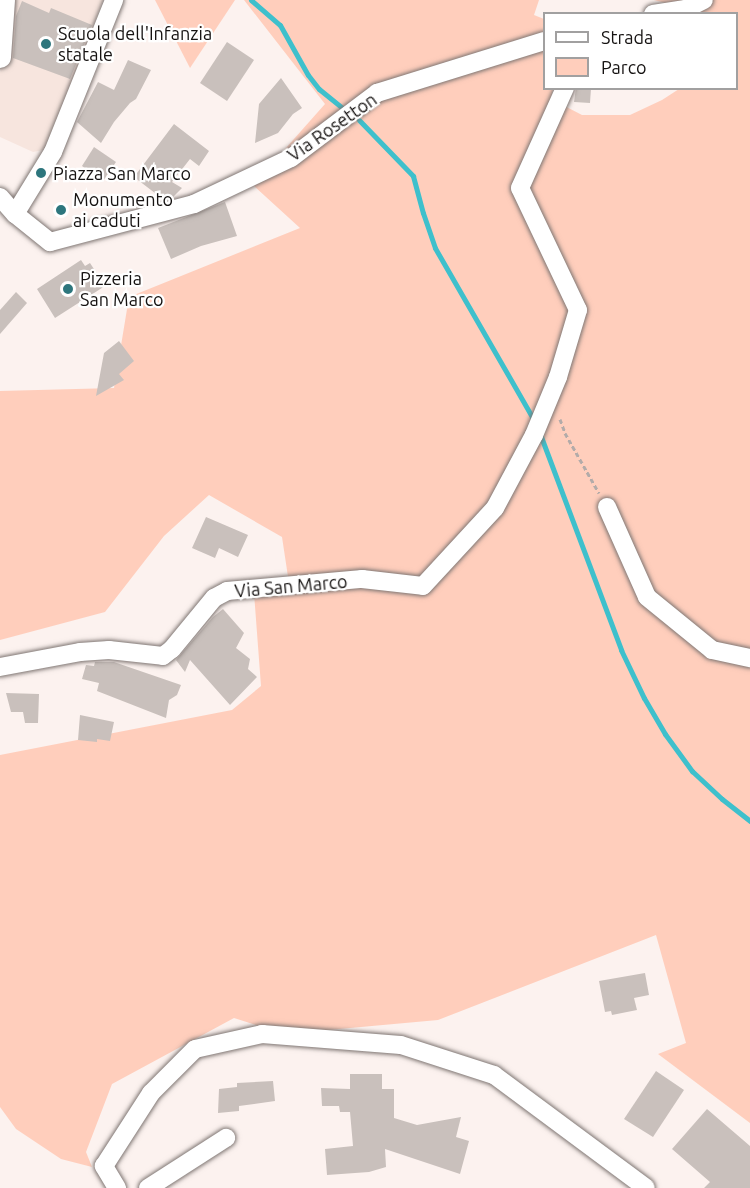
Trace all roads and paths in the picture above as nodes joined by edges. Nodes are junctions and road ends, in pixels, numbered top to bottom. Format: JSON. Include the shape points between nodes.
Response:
{"nodes":[{"id":1,"x":4,"y":0,"type":"edge"},
{"id":2,"x":114,"y":0,"type":"edge"},
{"id":3,"x":704,"y":0,"type":"edge"},
{"id":4,"x":666,"y":12,"type":"edge"},
{"id":5,"x":543,"y":41,"type":"edge"},
{"id":6,"x":0,"y":57,"type":"edge"},
{"id":7,"x":565,"y":90,"type":"edge"},
{"id":8,"x":0,"y":197,"type":"edge"},
{"id":9,"x":15,"y":214,"type":"junction"},
{"id":10,"x":552,"y":391,"type":"junction"},
{"id":11,"x":607,"y":507,"type":"joint"},
{"id":12,"x":750,"y":658,"type":"edge"},
{"id":13,"x":0,"y":668,"type":"edge"},
{"id":14,"x":226,"y":1138,"type":"dead end"},
{"id":15,"x":117,"y":1188,"type":"edge"},
{"id":16,"x":148,"y":1188,"type":"edge"},
{"id":17,"x":646,"y":1188,"type":"edge"}],
"edges":[{"from":1,"to":6,"type":"street"},
{"from":2,"to":9,"type":"street","via":[[53,152]]},
{"from":3,"to":4,"type":"street","via":[[686,9]]},
{"from":5,"to":9,"type":"street","name":"Via Rosetton","via":[[377,93],[291,158],[194,204],[50,242]]},
{"from":7,"to":10,"type":"street","via":[[520,189],[578,310]]},
{"from":8,"to":9,"type":"street"},
{"from":10,"to":11,"type":"path","via":[[564,433]]},
{"from":10,"to":13,"type":"street","name":"Via San Marco","via":[[534,435],[495,508],[423,586],[362,579],[227,591],[214,598],[163,656],[109,650],[80,652]]},
{"from":11,"to":12,"type":"street","via":[[647,597],[712,650]]},
{"from":14,"to":16,"type":"street"},
{"from":15,"to":17,"type":"street","via":[[104,1166],[151,1093],[195,1049],[262,1034],[401,1045],[494,1075]]}]}
